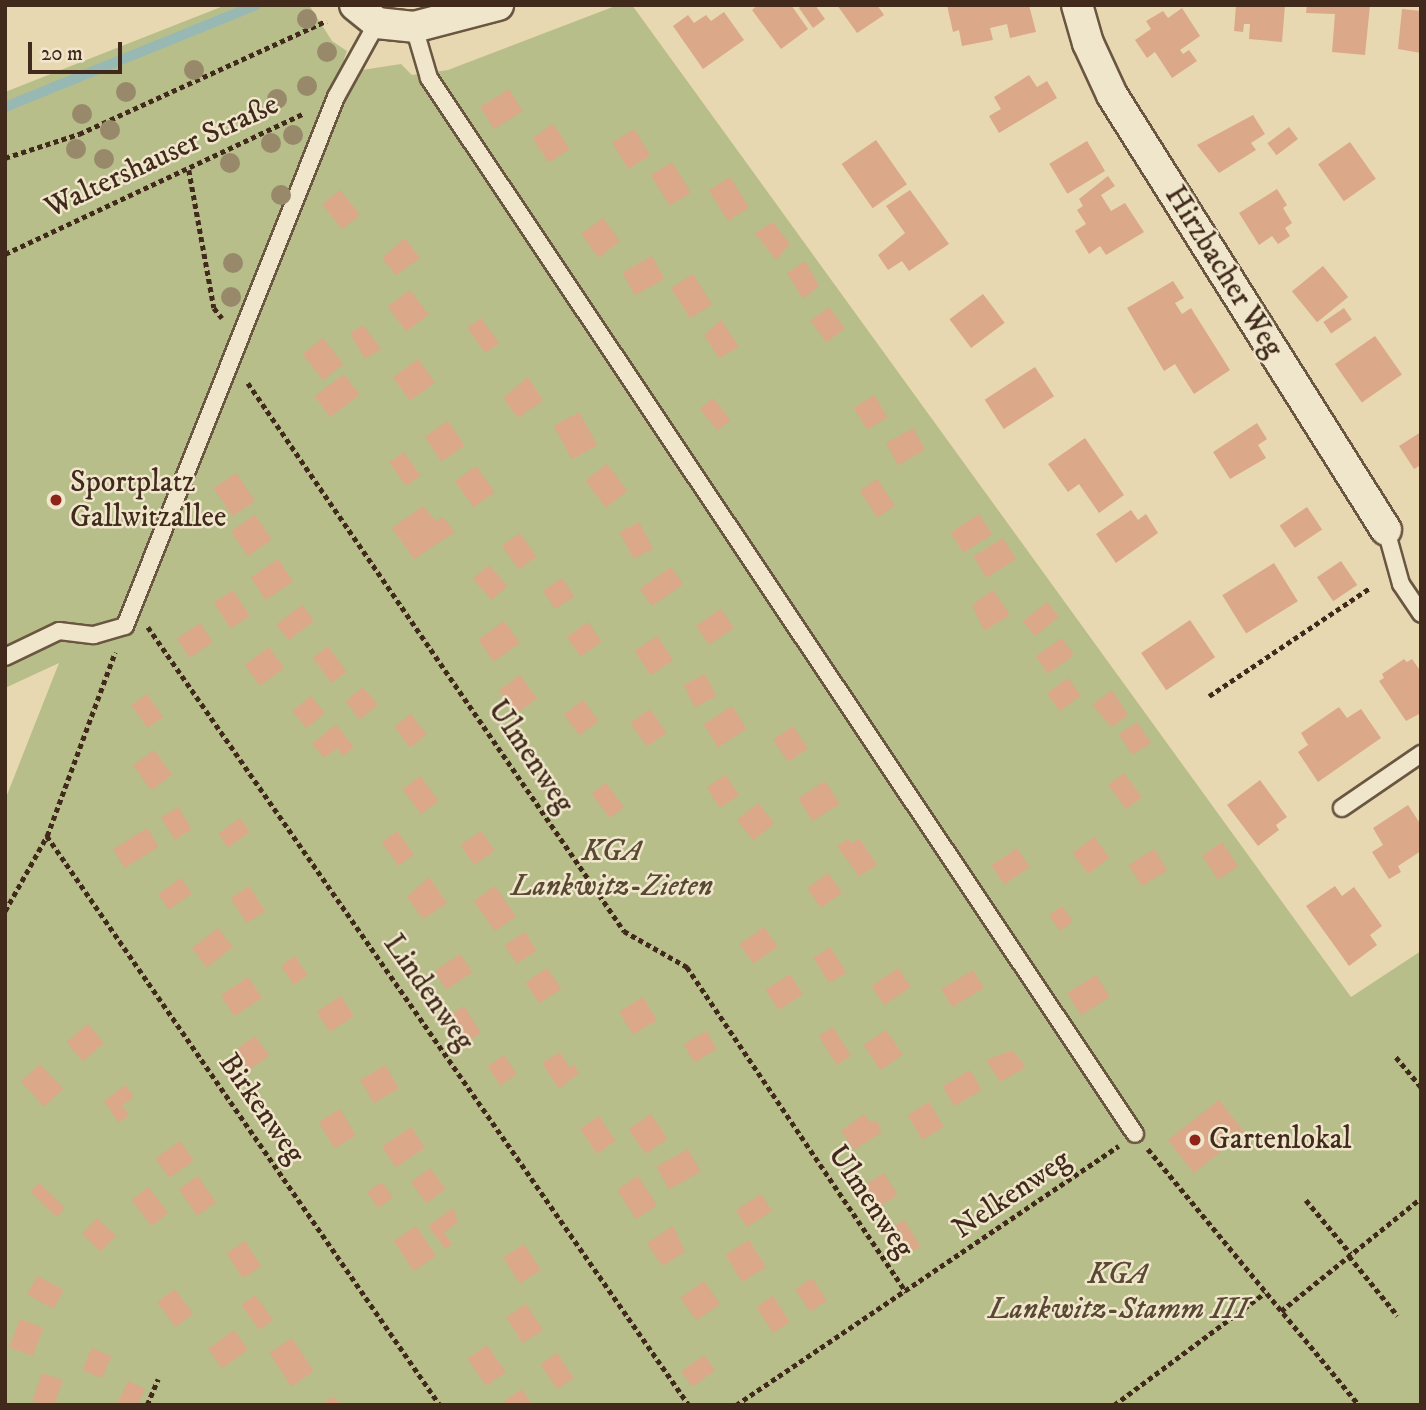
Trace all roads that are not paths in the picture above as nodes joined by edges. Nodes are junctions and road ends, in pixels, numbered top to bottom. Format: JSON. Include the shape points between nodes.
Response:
{"nodes":[{"id":1,"x":498,"y":5,"type":"edge"},
{"id":2,"x":1077,"y":5,"type":"edge"},
{"id":3,"x":366,"y":14,"type":"edge"},
{"id":4,"x":414,"y":27,"type":"junction"},
{"id":5,"x":1386,"y":530,"type":"joint"},
{"id":6,"x":1421,"y":614,"type":"edge"},
{"id":7,"x":5,"y":656,"type":"edge"},
{"id":8,"x":1421,"y":754,"type":"edge"},
{"id":9,"x":1342,"y":808,"type":"dead end"},
{"id":10,"x":1135,"y":1135,"type":"road end"}],
"edges":[{"from":1,"to":4,"type":"street"},
{"from":2,"to":5,"type":"street","name":"Hirzbacher Weg","via":[[1088,43],[1112,95]]},
{"from":3,"to":4,"type":"street"},
{"from":3,"to":7,"type":"lane","via":[[234,362],[125,626],[94,635],[59,631]]},
{"from":4,"to":10,"type":"lane","via":[[429,78]]},
{"from":5,"to":6,"type":"lane","via":[[1401,584]]},
{"from":8,"to":9,"type":"lane"}]}
